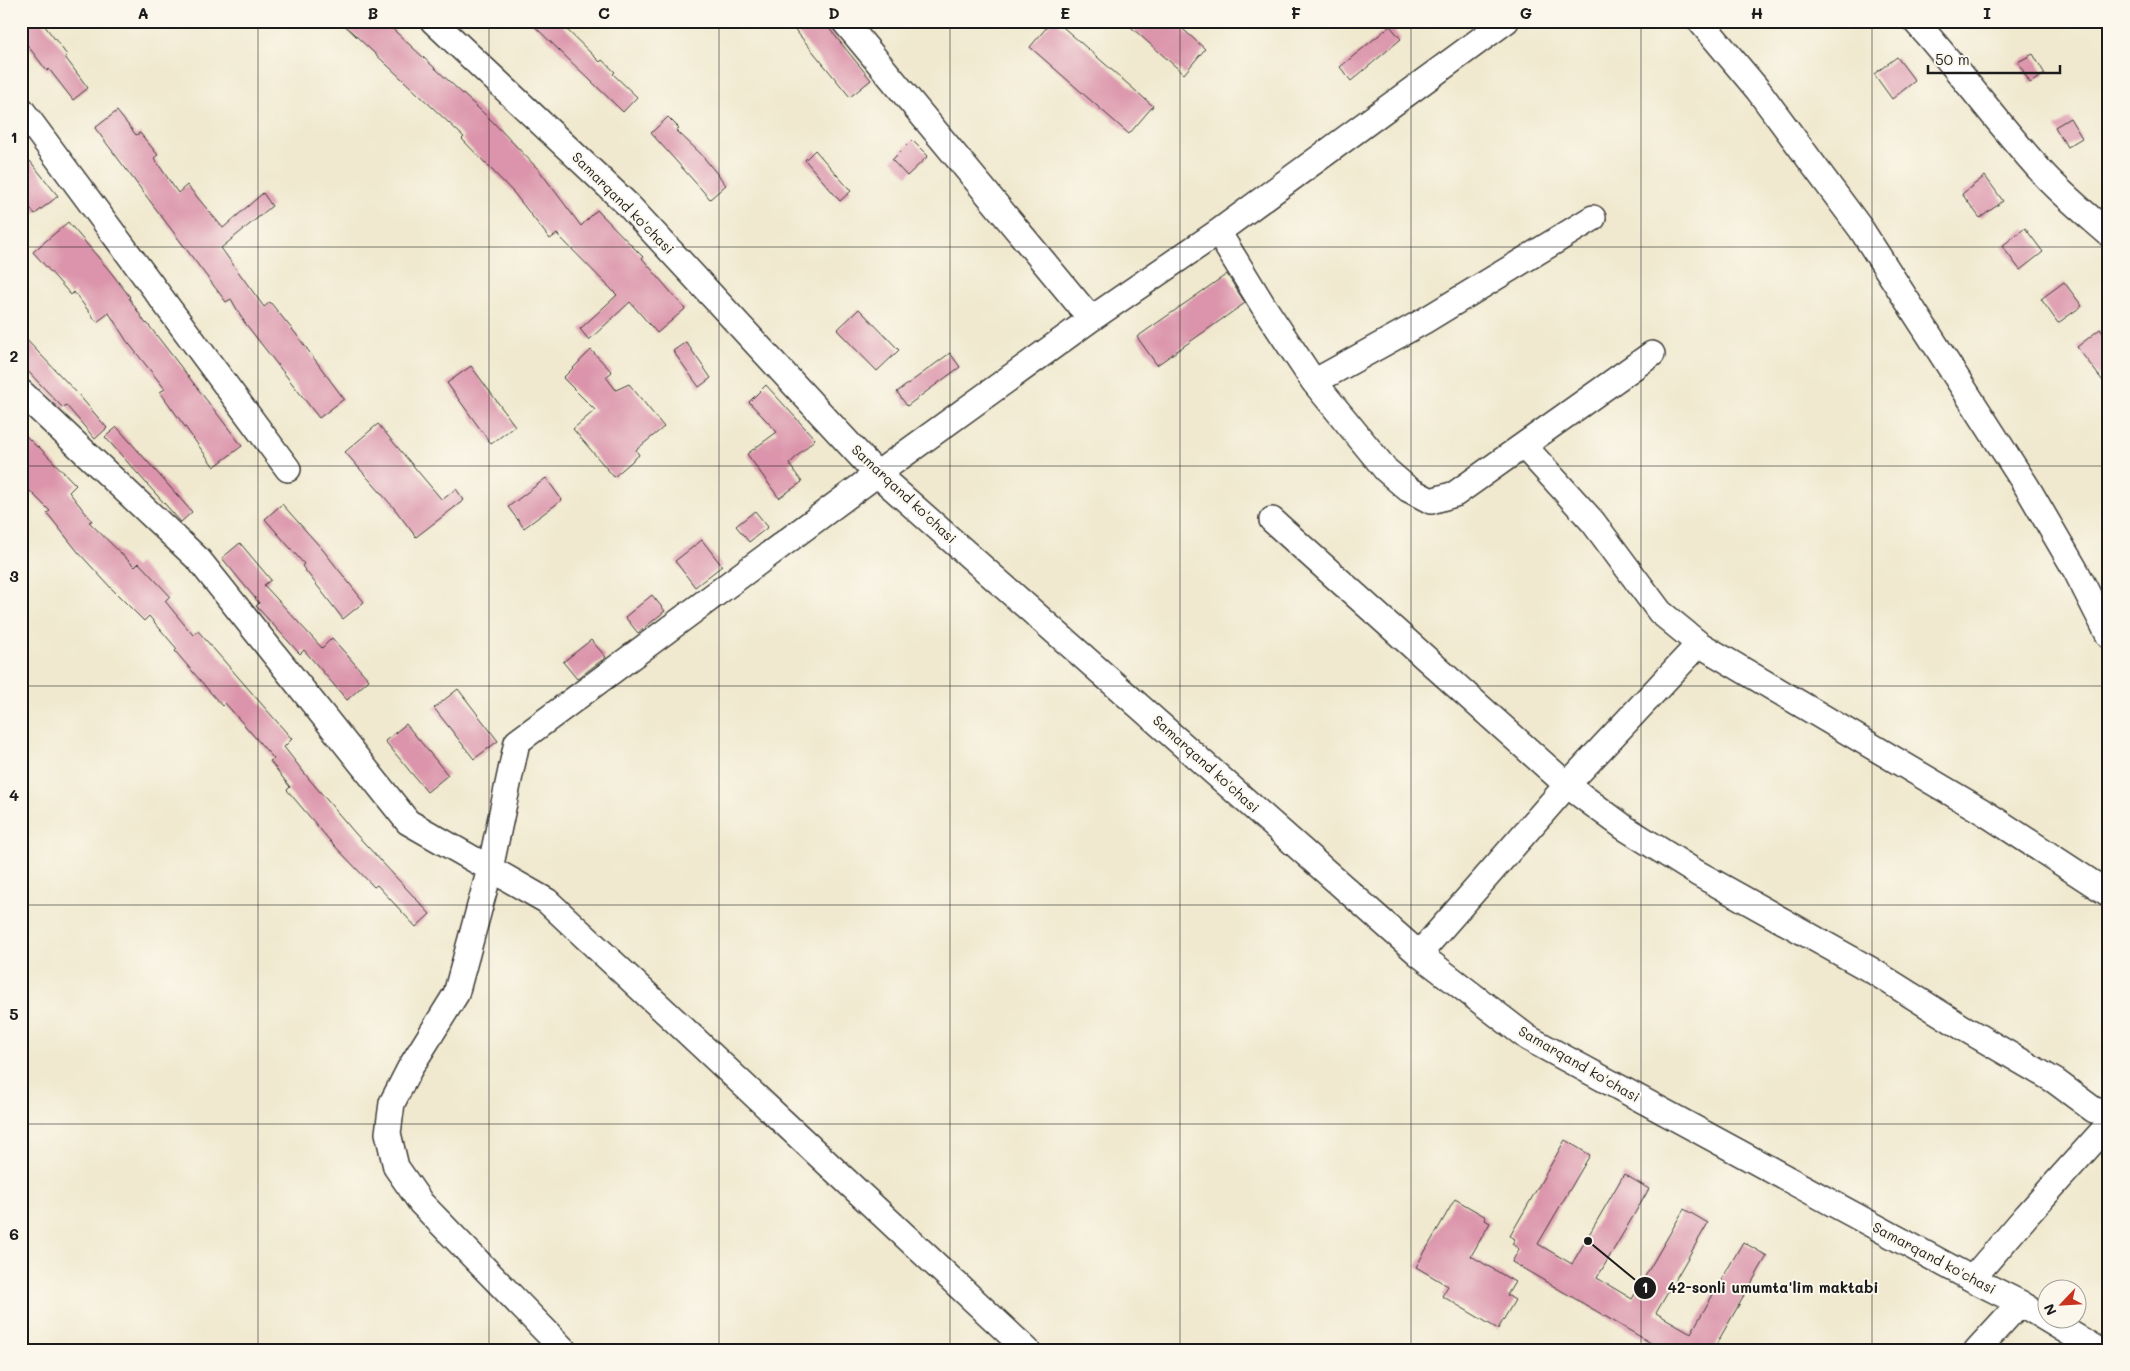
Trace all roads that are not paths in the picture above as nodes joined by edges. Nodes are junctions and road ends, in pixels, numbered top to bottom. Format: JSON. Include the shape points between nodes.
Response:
{"nodes":[{"id":1,"x":433,"y":21,"type":"edge"},
{"id":2,"x":844,"y":21,"type":"edge"},
{"id":3,"x":1506,"y":21,"type":"edge"},
{"id":4,"x":1700,"y":21,"type":"edge"},
{"id":5,"x":1915,"y":21,"type":"edge"},
{"id":6,"x":21,"y":109,"type":"edge"},
{"id":7,"x":1593,"y":218,"type":"dead end"},
{"id":8,"x":1218,"y":232,"type":"junction"},
{"id":9,"x":2109,"y":234,"type":"edge"},
{"id":10,"x":1091,"y":319,"type":"junction"},
{"id":11,"x":1652,"y":354,"type":"dead end"},
{"id":12,"x":1314,"y":382,"type":"junction"},
{"id":13,"x":21,"y":392,"type":"edge"},
{"id":14,"x":1524,"y":446,"type":"junction"},
{"id":15,"x":288,"y":469,"type":"dead end"},
{"id":16,"x":877,"y":474,"type":"junction"},
{"id":17,"x":1272,"y":520,"type":"dead end"},
{"id":18,"x":2109,"y":636,"type":"edge"},
{"id":19,"x":1699,"y":644,"type":"junction"},
{"id":20,"x":1568,"y":785,"type":"junction"},
{"id":21,"x":490,"y":869,"type":"junction"},
{"id":22,"x":2109,"y":894,"type":"edge"},
{"id":23,"x":1420,"y":954,"type":"junction"},
{"id":24,"x":2109,"y":1113,"type":"edge"},
{"id":25,"x":2109,"y":1124,"type":"edge"},
{"id":26,"x":1972,"y":1279,"type":"junction"},
{"id":27,"x":2020,"y":1303,"type":"junction"},
{"id":28,"x":564,"y":1350,"type":"edge"},
{"id":29,"x":1027,"y":1350,"type":"edge"},
{"id":30,"x":1977,"y":1350,"type":"edge"},
{"id":31,"x":2098,"y":1350,"type":"edge"}],
"edges":[{"from":1,"to":16,"type":"street","name":"Samarqand ko'chasi","via":[[628,205]]},
{"from":2,"to":10,"type":"street"},
{"from":3,"to":8,"type":"street"},
{"from":4,"to":18,"type":"street","via":[[1758,90],[1861,229],[2027,487]]},
{"from":5,"to":9,"type":"street","via":[[2040,170]]},
{"from":6,"to":15,"type":"street"},
{"from":7,"to":12,"type":"street","via":[[1424,321]]},
{"from":8,"to":10,"type":"street"},
{"from":8,"to":12,"type":"street"},
{"from":10,"to":16,"type":"street"},
{"from":11,"to":14,"type":"street"},
{"from":12,"to":14,"type":"street","via":[[1386,470],[1408,489],[1430,501],[1455,494]]},
{"from":13,"to":21,"type":"street","via":[[199,560],[408,822]]},
{"from":14,"to":19,"type":"street","via":[[1593,522],[1660,612]]},
{"from":16,"to":21,"type":"street","via":[[517,742]]},
{"from":16,"to":23,"type":"street","name":"Samarqand ko'chasi"},
{"from":17,"to":20,"type":"street"},
{"from":19,"to":20,"type":"street"},
{"from":19,"to":22,"type":"street","via":[[1985,813]]},
{"from":20,"to":23,"type":"street"},
{"from":20,"to":24,"type":"street","via":[[1625,828],[1697,873],[1871,970],[2055,1080],[2094,1110]]},
{"from":21,"to":28,"type":"street","via":[[456,994],[392,1103],[388,1133],[396,1168],[421,1203]]},
{"from":21,"to":29,"type":"street","via":[[547,901]]},
{"from":23,"to":26,"type":"street","name":"Samarqand ko'chasi","via":[[1528,1038]]},
{"from":25,"to":26,"type":"street"},
{"from":26,"to":27,"type":"street","name":"Samarqand ko'chasi"},
{"from":27,"to":30,"type":"street"},
{"from":27,"to":31,"type":"street","name":"Samarqand ko'chasi"}]}
